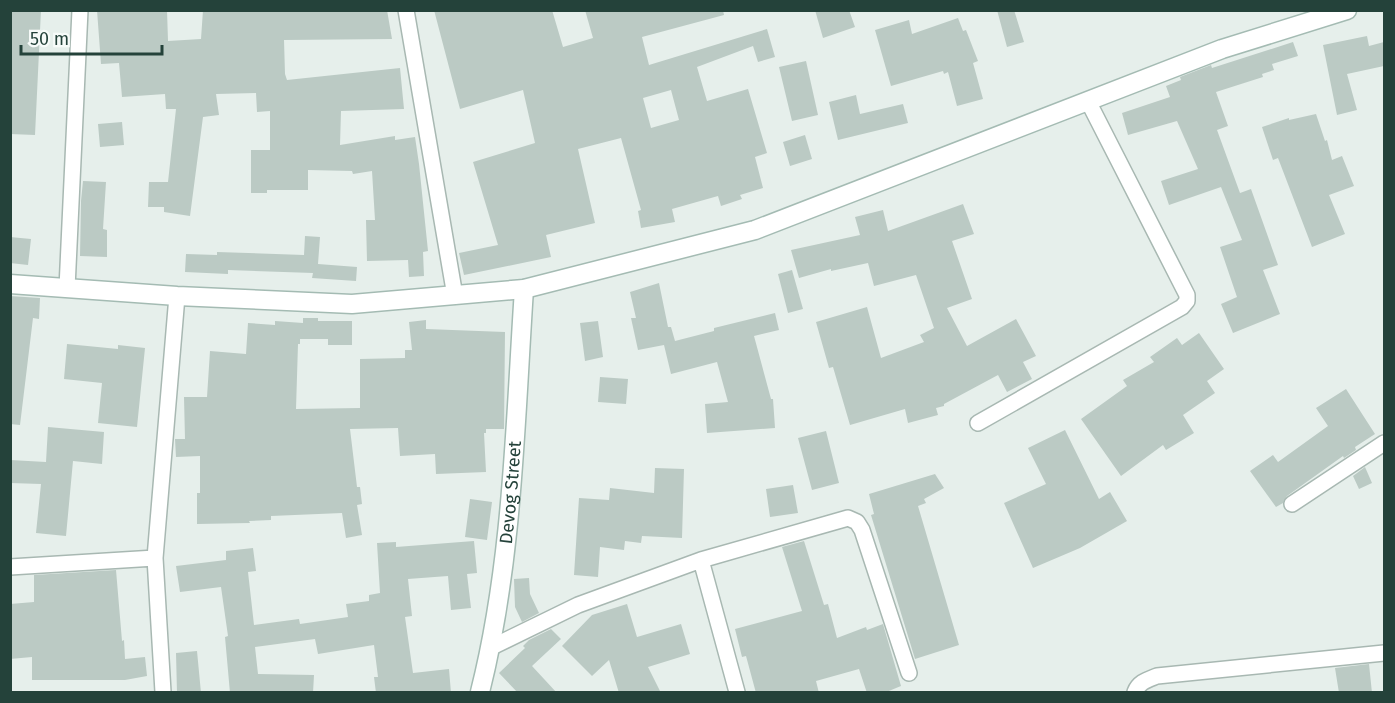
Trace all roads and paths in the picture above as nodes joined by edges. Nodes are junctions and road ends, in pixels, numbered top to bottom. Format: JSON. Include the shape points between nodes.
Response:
{"nodes":[{"id":1,"x":80,"y":10,"type":"edge"},
{"id":2,"x":406,"y":10,"type":"edge"},
{"id":3,"x":1347,"y":10,"type":"edge"},
{"id":4,"x":1088,"y":101,"type":"junction"},
{"id":5,"x":10,"y":284,"type":"edge"},
{"id":6,"x":67,"y":288,"type":"junction"},
{"id":7,"x":524,"y":289,"type":"junction"},
{"id":8,"x":177,"y":296,"type":"junction"},
{"id":9,"x":455,"y":296,"type":"junction"},
{"id":10,"x":978,"y":423,"type":"dead end"},
{"id":11,"x":1384,"y":443,"type":"edge"},
{"id":12,"x":1292,"y":504,"type":"dead end"},
{"id":13,"x":155,"y":558,"type":"junction"},
{"id":14,"x":701,"y":560,"type":"junction"},
{"id":15,"x":10,"y":567,"type":"edge"},
{"id":16,"x":492,"y":647,"type":"junction"},
{"id":17,"x":1384,"y":653,"type":"edge"},
{"id":18,"x":909,"y":673,"type":"dead end"},
{"id":19,"x":163,"y":693,"type":"edge"},
{"id":20,"x":480,"y":693,"type":"edge"},
{"id":21,"x":737,"y":693,"type":"edge"},
{"id":22,"x":1135,"y":693,"type":"edge"}],
"edges":[{"from":1,"to":6,"type":"street"},
{"from":2,"to":9,"type":"street"},
{"from":3,"to":4,"type":"street","via":[[1222,49]]},
{"from":4,"to":7,"type":"street","via":[[755,230]]},
{"from":4,"to":10,"type":"street","via":[[1187,301]]},
{"from":5,"to":6,"type":"street"},
{"from":6,"to":8,"type":"street"},
{"from":7,"to":9,"type":"street"},
{"from":7,"to":16,"type":"street","name":"Devog Street","via":[[509,526]]},
{"from":8,"to":9,"type":"street","via":[[352,304]]},
{"from":8,"to":13,"type":"street"},
{"from":11,"to":12,"type":"street"},
{"from":13,"to":15,"type":"street"},
{"from":13,"to":19,"type":"street"},
{"from":14,"to":16,"type":"street","via":[[578,605]]},
{"from":14,"to":18,"type":"street","via":[[848,518],[857,522]]},
{"from":14,"to":21,"type":"street"},
{"from":16,"to":20,"type":"street","name":"Devog Street"},
{"from":17,"to":22,"type":"street","via":[[1158,676],[1138,686]]}]}
